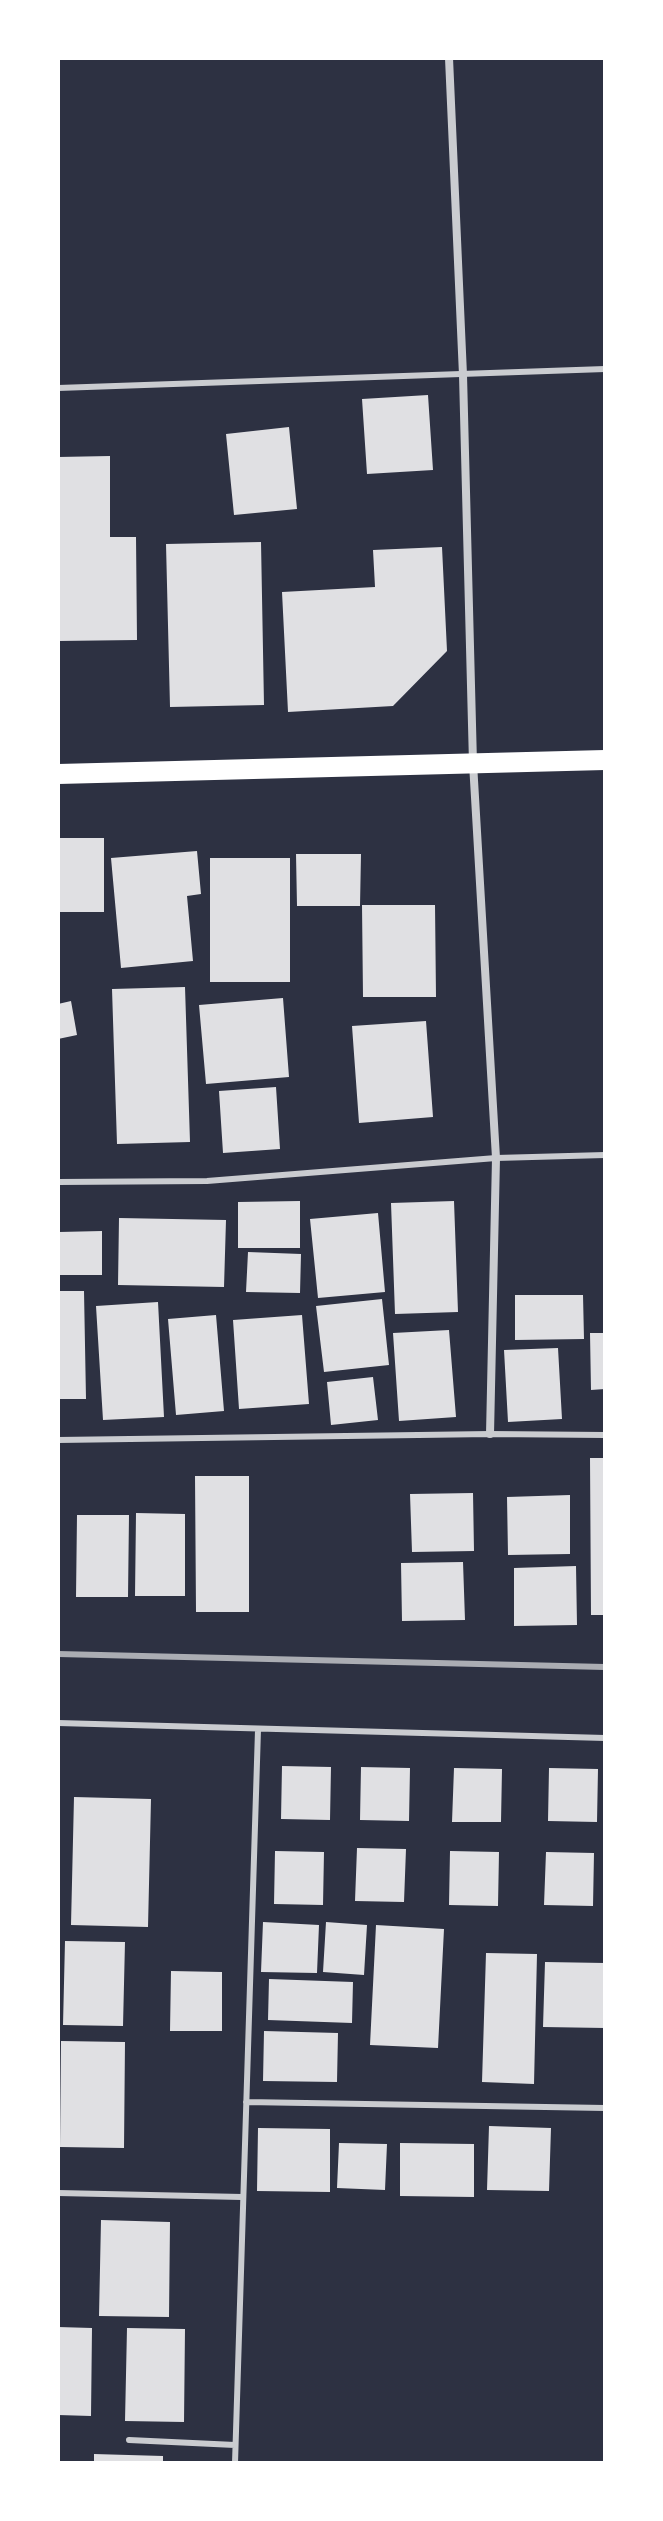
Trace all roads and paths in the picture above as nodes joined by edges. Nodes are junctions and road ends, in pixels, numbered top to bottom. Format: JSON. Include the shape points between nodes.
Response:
{"nodes":[{"id":1,"x":449,"y":58,"type":"edge"},
{"id":2,"x":605,"y":369,"type":"edge"},
{"id":3,"x":463,"y":375,"type":"junction"},
{"id":4,"x":58,"y":388,"type":"edge"},
{"id":5,"x":605,"y":760,"type":"edge"},
{"id":6,"x":473,"y":763,"type":"junction"},
{"id":7,"x":58,"y":774,"type":"edge"},
{"id":8,"x":605,"y":1155,"type":"edge"},
{"id":9,"x":496,"y":1158,"type":"junction"},
{"id":10,"x":58,"y":1182,"type":"edge"},
{"id":11,"x":490,"y":1434,"type":"junction"},
{"id":12,"x":605,"y":1435,"type":"edge"},
{"id":13,"x":58,"y":1440,"type":"edge"},
{"id":14,"x":58,"y":1723,"type":"edge"},
{"id":15,"x":258,"y":1730,"type":"junction"},
{"id":16,"x":605,"y":1738,"type":"edge"},
{"id":17,"x":246,"y":2102,"type":"junction"},
{"id":18,"x":605,"y":2108,"type":"edge"},
{"id":19,"x":58,"y":2193,"type":"edge"},
{"id":20,"x":242,"y":2197,"type":"junction"},
{"id":21,"x":129,"y":2440,"type":"dead end"},
{"id":22,"x":235,"y":2445,"type":"junction"},
{"id":23,"x":235,"y":2463,"type":"edge"}],
"edges":[{"from":1,"to":3,"type":"street"},
{"from":2,"to":3,"type":"lane"},
{"from":3,"to":4,"type":"lane"},
{"from":3,"to":6,"type":"street"},
{"from":5,"to":6,"type":"main road"},
{"from":6,"to":7,"type":"main road"},
{"from":6,"to":9,"type":"street"},
{"from":8,"to":9,"type":"lane"},
{"from":9,"to":10,"type":"lane","via":[[207,1181]]},
{"from":9,"to":11,"type":"street"},
{"from":11,"to":12,"type":"lane"},
{"from":11,"to":13,"type":"lane"},
{"from":14,"to":15,"type":"lane"},
{"from":15,"to":16,"type":"lane"},
{"from":15,"to":17,"type":"lane"},
{"from":17,"to":18,"type":"lane"},
{"from":17,"to":20,"type":"lane"},
{"from":19,"to":20,"type":"lane"},
{"from":20,"to":22,"type":"lane"},
{"from":21,"to":22,"type":"lane"},
{"from":22,"to":23,"type":"lane"}]}
